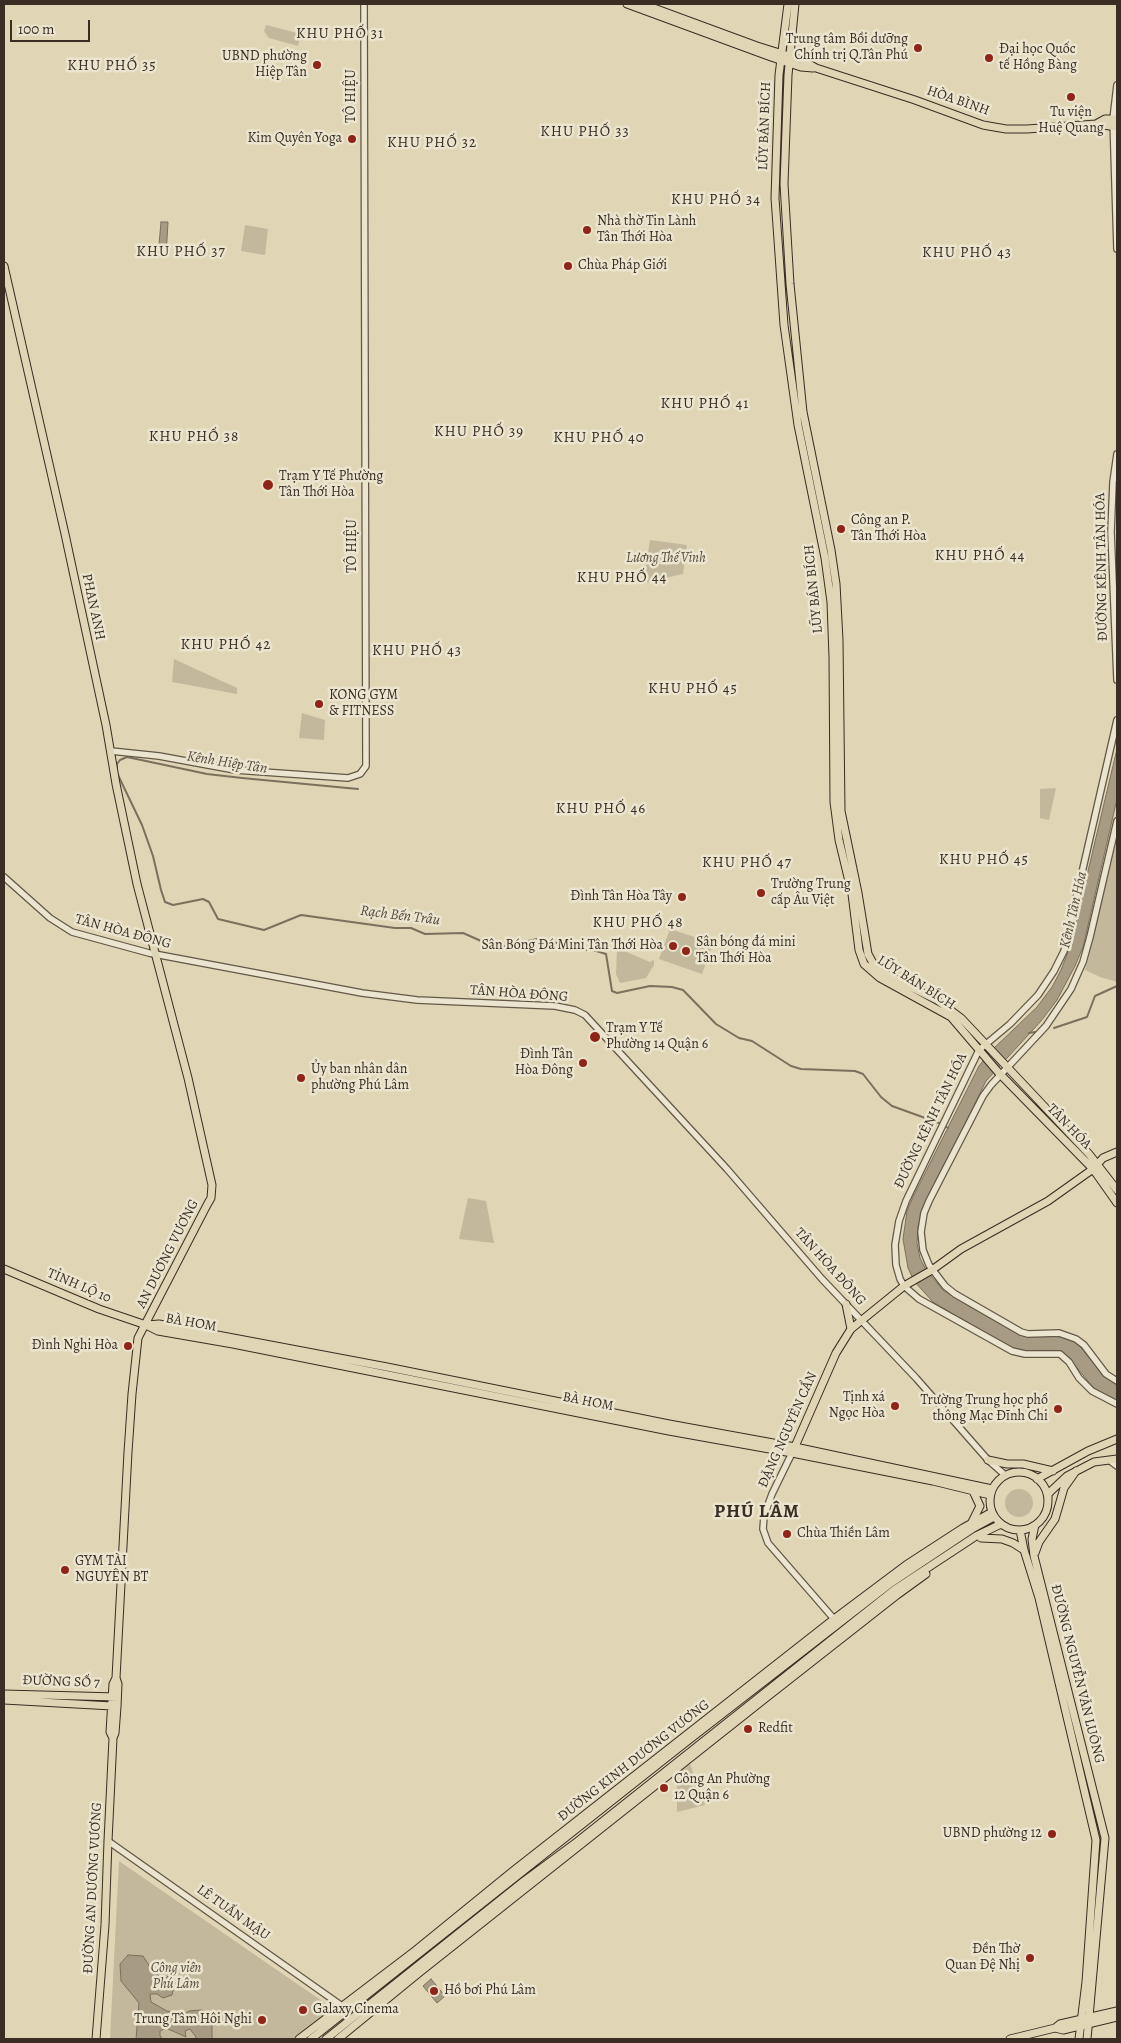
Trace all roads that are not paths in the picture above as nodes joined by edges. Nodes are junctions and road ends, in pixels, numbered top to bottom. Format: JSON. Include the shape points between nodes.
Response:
{"nodes":[{"id":1,"x":364,"y":4,"type":"edge"},
{"id":2,"x":627,"y":4,"type":"edge"},
{"id":3,"x":643,"y":4,"type":"edge"},
{"id":4,"x":788,"y":4,"type":"edge"},
{"id":5,"x":795,"y":4,"type":"edge"},
{"id":6,"x":782,"y":40,"type":"junction"},
{"id":7,"x":791,"y":41,"type":"junction"},
{"id":8,"x":767,"y":49,"type":"junction"},
{"id":9,"x":771,"y":57,"type":"junction"},
{"id":10,"x":781,"y":57,"type":"junction"},
{"id":11,"x":789,"y":60,"type":"junction"},
{"id":12,"x":802,"y":64,"type":"junction"},
{"id":13,"x":779,"y":75,"type":"junction"},
{"id":14,"x":788,"y":75,"type":"junction"},
{"id":15,"x":1117,"y":85,"type":"edge"},
{"id":16,"x":1115,"y":123,"type":"edge"},
{"id":17,"x":1117,"y":248,"type":"edge"},
{"id":18,"x":4,"y":266,"type":"edge"},
{"id":19,"x":1117,"y":454,"type":"edge"},
{"id":20,"x":1117,"y":680,"type":"edge"},
{"id":21,"x":1117,"y":720,"type":"edge"},
{"id":22,"x":111,"y":751,"type":"junction"},
{"id":23,"x":1117,"y":821,"type":"edge"},
{"id":24,"x":4,"y":877,"type":"edge"},
{"id":25,"x":155,"y":955,"type":"junction"},
{"id":26,"x":988,"y":1046,"type":"junction"},
{"id":27,"x":981,"y":1052,"type":"junction"},
{"id":28,"x":1006,"y":1066,"type":"junction"},
{"id":29,"x":1000,"y":1073,"type":"junction"},
{"id":30,"x":1117,"y":1152,"type":"edge"},
{"id":31,"x":1096,"y":1167,"type":"junction"},
{"id":32,"x":1117,"y":1190,"type":"edge"},
{"id":33,"x":1117,"y":1203,"type":"edge"},
{"id":34,"x":4,"y":1269,"type":"edge"},
{"id":35,"x":932,"y":1270,"type":"junction"},
{"id":36,"x":904,"y":1286,"type":"junction"},
{"id":37,"x":846,"y":1304,"type":"junction"},
{"id":38,"x":862,"y":1320,"type":"junction"},
{"id":39,"x":146,"y":1325,"type":"junction"},
{"id":40,"x":851,"y":1329,"type":"junction"},
{"id":41,"x":1117,"y":1381,"type":"edge"},
{"id":42,"x":1117,"y":1404,"type":"edge"},
{"id":43,"x":1117,"y":1439,"type":"edge"},
{"id":44,"x":794,"y":1450,"type":"junction"},
{"id":45,"x":988,"y":1460,"type":"junction"},
{"id":46,"x":1113,"y":1460,"type":"edge"},
{"id":47,"x":1117,"y":1466,"type":"edge"},
{"id":48,"x":1054,"y":1471,"type":"junction"},
{"id":49,"x":1076,"y":1471,"type":"junction"},
{"id":50,"x":1005,"y":1476,"type":"junction"},
{"id":51,"x":1037,"y":1479,"type":"junction"},
{"id":52,"x":973,"y":1491,"type":"junction"},
{"id":53,"x":991,"y":1492,"type":"junction"},
{"id":54,"x":1048,"y":1501,"type":"junction"},
{"id":55,"x":993,"y":1515,"type":"junction"},
{"id":56,"x":972,"y":1522,"type":"junction"},
{"id":57,"x":1003,"y":1525,"type":"junction"},
{"id":58,"x":1036,"y":1525,"type":"junction"},
{"id":59,"x":1020,"y":1530,"type":"junction"},
{"id":60,"x":981,"y":1538,"type":"junction"},
{"id":61,"x":1024,"y":1550,"type":"junction"},
{"id":62,"x":1034,"y":1556,"type":"junction"},
{"id":63,"x":122,"y":1569,"type":"joint"},
{"id":64,"x":841,"y":1627,"type":"junction"},
{"id":65,"x":4,"y":1694,"type":"edge"},
{"id":66,"x":115,"y":1697,"type":"junction"},
{"id":67,"x":4,"y":1700,"type":"edge"},
{"id":68,"x":114,"y":1707,"type":"junction"},
{"id":69,"x":108,"y":1840,"type":"junction"},
{"id":70,"x":345,"y":2008,"type":"junction"},
{"id":71,"x":1117,"y":2011,"type":"edge"},
{"id":72,"x":1117,"y":2017,"type":"edge"},
{"id":73,"x":1086,"y":2021,"type":"junction"},
{"id":74,"x":311,"y":2037,"type":"edge"},
{"id":75,"x":96,"y":2039,"type":"edge"},
{"id":76,"x":299,"y":2039,"type":"edge"},
{"id":77,"x":326,"y":2039,"type":"edge"},
{"id":78,"x":338,"y":2039,"type":"edge"},
{"id":79,"x":1010,"y":2039,"type":"edge"},
{"id":80,"x":1079,"y":2039,"type":"edge"},
{"id":81,"x":1086,"y":2039,"type":"edge"}],
"edges":[{"from":1,"to":22,"type":"street","name":"TÔ HIỆU","via":[[366,766],[360,774],[348,778],[235,770]]},
{"from":2,"to":9,"type":"main road"},
{"from":3,"to":8,"type":"main road"},
{"from":4,"to":6,"type":"main road","name":"LŨY BÁN BÍCH"},
{"from":5,"to":7,"type":"main road","name":"LŨY BÁN BÍCH"},
{"from":6,"to":8,"type":"main road","via":[[778,46]]},
{"from":6,"to":10,"type":"main road","name":"LŨY BÁN BÍCH"},
{"from":7,"to":11,"type":"main road","name":"LŨY BÁN BÍCH"},
{"from":7,"to":12,"type":"main road"},
{"from":8,"to":10,"type":"main road"},
{"from":9,"to":10,"type":"main road"},
{"from":9,"to":13,"type":"main road"},
{"from":10,"to":11,"type":"main road","name":"HÒA BÌNH"},
{"from":10,"to":13,"type":"main road","name":"LŨY BÁN BÍCH"},
{"from":11,"to":12,"type":"main road","name":"HÒA BÌNH"},
{"from":11,"to":14,"type":"main road","name":"LŨY BÁN BÍCH"},
{"from":12,"to":14,"type":"main road"},
{"from":12,"to":16,"type":"main road","name":"HÒA BÌNH","via":[[983,125],[1027,129],[1096,124],[1105,119]]},
{"from":13,"to":27,"type":"main road","name":"LŨY BÁN BÍCH","via":[[775,198],[784,325],[798,425],[826,558],[833,657],[834,802],[859,950],[868,969],[950,1017]]},
{"from":14,"to":26,"type":"main road","name":"LŨY BÁN BÍCH","via":[[784,198],[792,321],[803,412],[836,584],[841,811],[866,946],[874,965],[944,1004]]},
{"from":15,"to":16,"type":"street"},
{"from":16,"to":17,"type":"street"},
{"from":18,"to":22,"type":"main road","name":"PHAN ANH"},
{"from":19,"to":20,"type":"street","name":"ĐƯỜNG KÊNH TÂN HÓA","via":[[1111,532]]},
{"from":21,"to":26,"type":"street","name":"ĐƯỜNG KÊNH TÂN HÓA","via":[[1064,951],[1038,995]]},
{"from":22,"to":25,"type":"main road","name":"PHAN ANH","via":[[128,843]]},
{"from":23,"to":28,"type":"street","via":[[1083,962],[1062,1005]]},
{"from":24,"to":25,"type":"street","name":"TÂN HÒA ĐÔNG","via":[[50,918],[72,932]]},
{"from":25,"to":37,"type":"street","name":"TÂN HÒA ĐÔNG","via":[[362,993],[417,1000],[555,1006],[580,1012],[728,1169]]},
{"from":25,"to":39,"type":"main road","name":"AN DƯƠNG VƯƠNG","via":[[212,1185],[211,1198]]},
{"from":26,"to":27,"type":"street","name":"ĐƯỜNG KÊNH TÂN HÓA"},
{"from":26,"to":28,"type":"main road","name":"LŨY BÁN BÍCH"},
{"from":27,"to":29,"type":"main road","name":"LŨY BÁN BÍCH"},
{"from":27,"to":36,"type":"street","name":"ĐƯỜNG KÊNH TÂN HÓA","via":[[899,1221],[896,1265]]},
{"from":28,"to":29,"type":"street"},
{"from":28,"to":31,"type":"main road","name":"TÂN HÓA"},
{"from":29,"to":31,"type":"main road","name":"TÂN HÓA"},
{"from":29,"to":35,"type":"street","via":[[983,1096],[924,1213],[921,1237],[925,1258]]},
{"from":30,"to":31,"type":"main road","via":[[1103,1158]]},
{"from":31,"to":32,"type":"main road","name":"TÂN HÓA"},
{"from":31,"to":33,"type":"main road","name":"TÂN HÓA"},
{"from":31,"to":35,"type":"main road","via":[[1048,1201],[962,1249]]},
{"from":34,"to":39,"type":"main road","name":"TỈNH LỘ 10"},
{"from":35,"to":36,"type":"main road","name":"ĐẶNG NGUYÊN CẨN"},
{"from":35,"to":41,"type":"street","via":[[955,1294],[1021,1332],[1059,1333],[1076,1338],[1106,1374]]},
{"from":36,"to":38,"type":"main road","name":"ĐẶNG NGUYÊN CẨN"},
{"from":36,"to":42,"type":"street","via":[[919,1299],[1012,1351],[1060,1354],[1092,1391]]},
{"from":37,"to":38,"type":"street","name":"TÂN HÒA ĐÔNG"},
{"from":37,"to":40,"type":"main road"},
{"from":38,"to":40,"type":"main road","name":"ĐẶNG NGUYÊN CẨN"},
{"from":38,"to":45,"type":"street","name":"TÂN HÒA ĐÔNG"},
{"from":39,"to":44,"type":"main road","name":"BÀ HOM","via":[[159,1324],[287,1348]]},
{"from":39,"to":63,"type":"main road","name":"AN DƯƠNG VƯƠNG","via":[[138,1338],[132,1394]]},
{"from":40,"to":44,"type":"main road","name":"ĐẶNG NGUYÊN CẨN","via":[[836,1353]]},
{"from":43,"to":48,"type":"main road"},
{"from":44,"to":52,"type":"main road","name":"BÀ HOM"},
{"from":44,"to":53,"type":"main road","name":"BÀ HOM"},
{"from":44,"to":64,"type":"street","name":"ĐẶNG NGUYÊN CẨN","via":[[772,1494],[764,1516],[764,1529],[768,1542]]},
{"from":45,"to":48,"type":"main road"},
{"from":45,"to":50,"type":"street","name":"TÂN HÒA ĐÔNG"},
{"from":46,"to":47,"type":"street"},
{"from":46,"to":49,"type":"main road","via":[[1094,1462]]},
{"from":48,"to":51,"type":"main road"},
{"from":49,"to":54,"type":"main road","via":[[1048,1494]]},
{"from":49,"to":62,"type":"main road","via":[[1064,1488],[1055,1519],[1039,1542]]},
{"from":50,"to":51,"type":"main road","via":[[1022,1472]]},
{"from":50,"to":53,"type":"main road"},
{"from":51,"to":54,"type":"main road","via":[[1044,1487]]},
{"from":52,"to":53,"type":"main road","name":"BÀ HOM"},
{"from":52,"to":56,"type":"main road","via":[[980,1506]]},
{"from":53,"to":55,"type":"main road"},
{"from":54,"to":58,"type":"main road"},
{"from":55,"to":56,"type":"main road","name":"ĐƯỜNG KINH DƯƠNG VƯƠNG"},
{"from":55,"to":57,"type":"main road"},
{"from":55,"to":64,"type":"main road","name":"ĐƯỜNG KINH DƯƠNG VƯƠNG","via":[[891,1583]]},
{"from":56,"to":64,"type":"main road","name":"ĐƯỜNG KINH DƯƠNG VƯƠNG","via":[[906,1565]]},
{"from":57,"to":59,"type":"main road"},
{"from":57,"to":60,"type":"main road","name":"ĐƯỜNG KINH DƯƠNG VƯƠNG"},
{"from":57,"to":64,"type":"main road","name":"ĐƯỜNG KINH DƯƠNG VƯƠNG","via":[[976,1536]]},
{"from":58,"to":59,"type":"main road"},
{"from":58,"to":62,"type":"main road","name":"ĐƯỜNG NGUYỄN VĂN LUÔNG","via":[[1032,1539]]},
{"from":59,"to":61,"type":"main road","name":"ĐƯỜNG NGUYỄN VĂN LUÔNG"},
{"from":60,"to":61,"type":"main road","via":[[1002,1539]]},
{"from":60,"to":64,"type":"main road","name":"ĐƯỜNG KINH DƯƠNG VƯƠNG","via":[[897,1595]]},
{"from":61,"to":73,"type":"main road","name":"ĐƯỜNG NGUYỄN VĂN LUÔNG","via":[[1096,1840]]},
{"from":62,"to":73,"type":"main road","name":"ĐƯỜNG NGUYỄN VĂN LUÔNG","via":[[1105,1838]]},
{"from":63,"to":66,"type":"main road","name":"ĐƯỜNG AN DƯƠNG VƯƠNG"},
{"from":64,"to":70,"type":"main road","name":"ĐƯỜNG KINH DƯƠNG VƯƠNG","via":[[762,1680]]},
{"from":64,"to":77,"type":"main road","name":"ĐƯỜNG KINH DƯƠNG VƯƠNG"},
{"from":64,"to":78,"type":"main road","name":"ĐƯỜNG KINH DƯƠNG VƯƠNG"},
{"from":65,"to":66,"type":"main road","name":"ĐƯỜNG SỐ 7"},
{"from":66,"to":68,"type":"main road","name":"ĐƯỜNG AN DƯƠNG VƯƠNG"},
{"from":67,"to":68,"type":"main road","name":"ĐƯỜNG SỐ 7"},
{"from":68,"to":69,"type":"main road","name":"ĐƯỜNG AN DƯƠNG VƯƠNG","via":[[110,1732],[113,1738]]},
{"from":69,"to":70,"type":"street","name":"LÊ TUẤN MẬU"},
{"from":69,"to":75,"type":"main road","name":"ĐƯỜNG AN DƯƠNG VƯƠNG"},
{"from":70,"to":74,"type":"main road","name":"ĐƯỜNG KINH DƯƠNG VƯƠNG"},
{"from":71,"to":73,"type":"main road"},
{"from":72,"to":73,"type":"main road"},
{"from":73,"to":79,"type":"main road","via":[[1060,2024]]},
{"from":73,"to":80,"type":"main road","name":"ĐƯỜNG NGUYỄN VĂN LUÔNG"},
{"from":73,"to":81,"type":"main road","name":"ĐƯỜNG NGUYỄN VĂN LUÔNG"},
{"from":74,"to":76,"type":"main road","name":"ĐƯỜNG KINH DƯƠNG VƯƠNG"}]}
